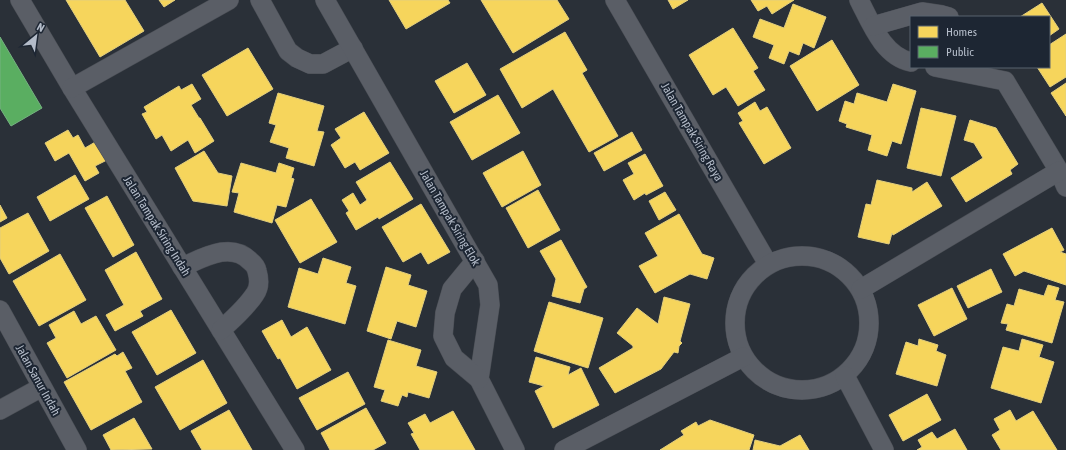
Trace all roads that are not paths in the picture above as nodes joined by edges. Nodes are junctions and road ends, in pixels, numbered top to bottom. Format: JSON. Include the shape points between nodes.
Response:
{"nodes":[{"id":1,"x":20,"y":0,"type":"edge"},
{"id":2,"x":229,"y":0,"type":"edge"},
{"id":3,"x":260,"y":0,"type":"edge"},
{"id":4,"x":325,"y":0,"type":"edge"},
{"id":5,"x":615,"y":0,"type":"edge"},
{"id":6,"x":859,"y":0,"type":"edge"},
{"id":7,"x":947,"y":16,"type":"edge"},
{"id":8,"x":873,"y":26,"type":"junction"},
{"id":9,"x":352,"y":48,"type":"junction"},
{"id":10,"x":910,"y":62,"type":"edge"},
{"id":11,"x":945,"y":68,"type":"edge"},
{"id":12,"x":1003,"y":74,"type":"edge"},
{"id":13,"x":72,"y":88,"type":"junction"},
{"id":14,"x":1062,"y":179,"type":"edge"},
{"id":15,"x":475,"y":261,"type":"junction"},
{"id":16,"x":768,"y":264,"type":"junction"},
{"id":17,"x":182,"y":267,"type":"junction"},
{"id":18,"x":861,"y":289,"type":"junction"},
{"id":19,"x":3,"y":322,"type":"edge"},
{"id":20,"x":221,"y":330,"type":"junction"},
{"id":21,"x":743,"y":357,"type":"junction"},
{"id":22,"x":845,"y":376,"type":"junction"},
{"id":23,"x":479,"y":378,"type":"junction"},
{"id":24,"x":42,"y":387,"type":"junction"},
{"id":25,"x":0,"y":410,"type":"edge"},
{"id":26,"x":77,"y":450,"type":"edge"},
{"id":27,"x":295,"y":450,"type":"edge"},
{"id":28,"x":515,"y":450,"type":"edge"},
{"id":29,"x":564,"y":450,"type":"edge"},
{"id":30,"x":884,"y":450,"type":"edge"}],
"edges":[{"from":1,"to":13,"type":"street","name":"Jalan Tampak Siring Indah"},
{"from":2,"to":13,"type":"street"},
{"from":3,"to":9,"type":"street","via":[[288,51],[297,58],[310,64],[323,64]]},
{"from":4,"to":9,"type":"street","name":"Jalan Tampak Siring Elok"},
{"from":5,"to":16,"type":"street","name":"Jalan Tampak Siring Raya"},
{"from":6,"to":8,"type":"street"},
{"from":7,"to":8,"type":"street","via":[[922,12]]},
{"from":8,"to":10,"type":"street","via":[[885,46],[902,60]]},
{"from":9,"to":15,"type":"street","name":"Jalan Tampak Siring Elok"},
{"from":11,"to":12,"type":"street"},
{"from":12,"to":14,"type":"street"},
{"from":13,"to":17,"type":"street","name":"Jalan Tampak Siring Indah"},
{"from":14,"to":18,"type":"street"},
{"from":15,"to":23,"type":"street","name":"Jalan Tampak Siring Elok","via":[[488,285],[490,305]]},
{"from":15,"to":23,"type":"street","via":[[452,289],[445,313],[443,336],[454,358]]},
{"from":16,"to":18,"type":"street","via":[[802,255],[822,260],[836,264]]},
{"from":16,"to":21,"type":"street","via":[[743,288],[735,316],[734,322]]},
{"from":17,"to":20,"type":"street","name":"Jalan Tampak Siring Indah"},
{"from":17,"to":20,"type":"street","via":[[214,254],[232,251],[246,256],[256,266],[260,279],[256,293]]},
{"from":18,"to":22,"type":"street","via":[[869,311],[869,335],[861,358]]},
{"from":19,"to":24,"type":"street","name":"Jalan Sanur Indah"},
{"from":20,"to":27,"type":"street","name":"Jalan Tampak Siring Indah"},
{"from":21,"to":22,"type":"street","via":[[771,383],[809,391]]},
{"from":21,"to":29,"type":"street"},
{"from":22,"to":30,"type":"street"},
{"from":23,"to":28,"type":"street"},
{"from":24,"to":25,"type":"street"},
{"from":24,"to":26,"type":"street","name":"Jalan Sanur Indah"}]}
